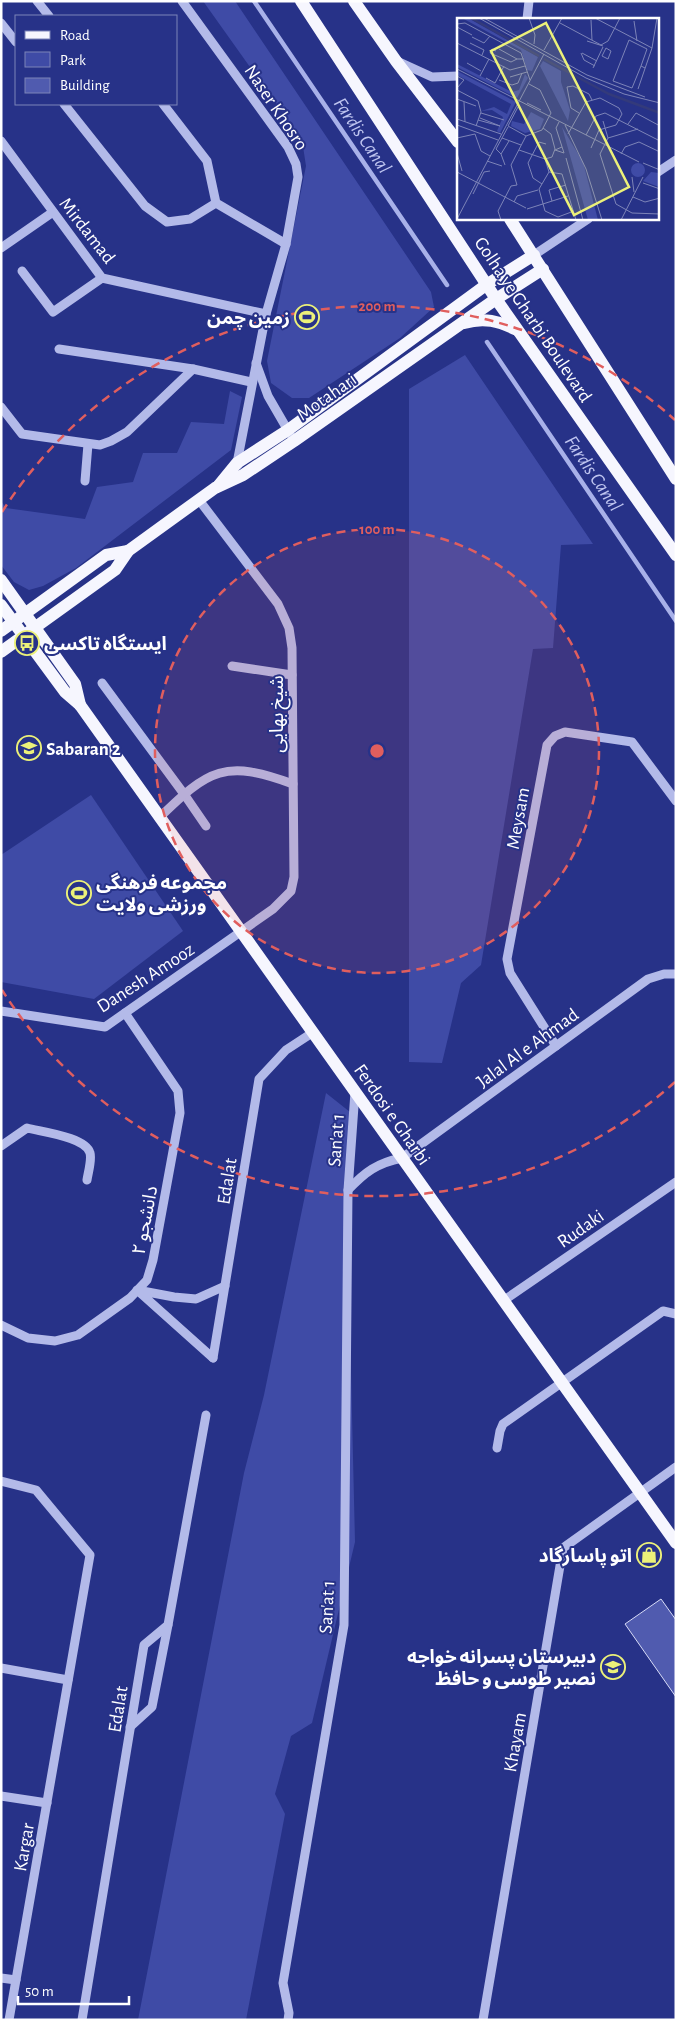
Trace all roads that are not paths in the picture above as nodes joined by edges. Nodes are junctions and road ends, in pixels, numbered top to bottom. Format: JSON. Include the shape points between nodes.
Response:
{"nodes":[{"id":1,"x":37,"y":1,"type":"edge"},
{"id":2,"x":182,"y":1,"type":"edge"},
{"id":3,"x":301,"y":1,"type":"edge"},
{"id":4,"x":354,"y":1,"type":"edge"},
{"id":5,"x":529,"y":1,"type":"edge"},
{"id":6,"x":48,"y":15,"type":"edge"},
{"id":7,"x":527,"y":18,"type":"edge"},
{"id":8,"x":1,"y":23,"type":"edge"},
{"id":9,"x":15,"y":41,"type":"edge"},
{"id":10,"x":396,"y":61,"type":"junction"},
{"id":11,"x":457,"y":76,"type":"edge"},
{"id":12,"x":65,"y":105,"type":"edge"},
{"id":13,"x":164,"y":105,"type":"edge"},
{"id":14,"x":1,"y":140,"type":"edge"},
{"id":15,"x":457,"y":141,"type":"edge"},
{"id":16,"x":676,"y":160,"type":"edge"},
{"id":17,"x":660,"y":171,"type":"edge"},
{"id":18,"x":216,"y":203,"type":"junction"},
{"id":19,"x":53,"y":212,"type":"junction"},
{"id":20,"x":511,"y":220,"type":"edge"},
{"id":21,"x":586,"y":220,"type":"edge"},
{"id":22,"x":286,"y":244,"type":"junction"},
{"id":23,"x":1,"y":248,"type":"edge"},
{"id":24,"x":534,"y":255,"type":"junction"},
{"id":25,"x":543,"y":269,"type":"junction"},
{"id":26,"x":22,"y":271,"type":"dead end"},
{"id":27,"x":102,"y":278,"type":"junction"},
{"id":28,"x":486,"y":285,"type":"junction"},
{"id":29,"x":496,"y":298,"type":"junction"},
{"id":30,"x":266,"y":314,"type":"junction"},
{"id":31,"x":460,"y":324,"type":"junction"},
{"id":32,"x":517,"y":330,"type":"junction"},
{"id":33,"x":59,"y":349,"type":"dead end"},
{"id":34,"x":256,"y":362,"type":"junction"},
{"id":35,"x":193,"y":369,"type":"junction"},
{"id":36,"x":251,"y":382,"type":"junction"},
{"id":37,"x":1,"y":407,"type":"edge"},
{"id":38,"x":288,"y":430,"type":"junction"},
{"id":39,"x":294,"y":441,"type":"junction"},
{"id":40,"x":88,"y":444,"type":"junction"},
{"id":41,"x":237,"y":463,"type":"junction"},
{"id":42,"x":243,"y":475,"type":"junction"},
{"id":43,"x":676,"y":479,"type":"edge"},
{"id":44,"x":85,"y":481,"type":"dead end"},
{"id":45,"x":216,"y":488,"type":"junction"},
{"id":46,"x":200,"y":500,"type":"junction"},
{"id":47,"x":128,"y":551,"type":"junction"},
{"id":48,"x":676,"y":555,"type":"edge"},
{"id":49,"x":1,"y":580,"type":"edge"},
{"id":50,"x":1,"y":605,"type":"edge"},
{"id":51,"x":25,"y":614,"type":"junction"},
{"id":52,"x":14,"y":622,"type":"junction"},
{"id":53,"x":35,"y":628,"type":"junction"},
{"id":54,"x":1,"y":631,"type":"edge"},
{"id":55,"x":24,"y":637,"type":"junction"},
{"id":56,"x":1,"y":652,"type":"edge"},
{"id":57,"x":232,"y":666,"type":"dead end"},
{"id":58,"x":292,"y":675,"type":"junction"},
{"id":59,"x":102,"y":683,"type":"dead end"},
{"id":60,"x":80,"y":705,"type":"junction"},
{"id":61,"x":293,"y":784,"type":"junction"},
{"id":62,"x":184,"y":794,"type":"junction"},
{"id":63,"x":676,"y":801,"type":"edge"},
{"id":64,"x":159,"y":818,"type":"junction"},
{"id":65,"x":206,"y":826,"type":"dead end"},
{"id":66,"x":241,"y":933,"type":"junction"},
{"id":67,"x":676,"y":974,"type":"edge"},
{"id":68,"x":1,"y":1011,"type":"edge"},
{"id":69,"x":125,"y":1013,"type":"junction"},
{"id":70,"x":312,"y":1033,"type":"junction"},
{"id":71,"x":556,"y":1046,"type":"junction"},
{"id":72,"x":355,"y":1092,"type":"junction"},
{"id":73,"x":1,"y":1146,"type":"edge"},
{"id":74,"x":402,"y":1158,"type":"junction"},
{"id":75,"x":88,"y":1180,"type":"dead end"},
{"id":76,"x":676,"y":1182,"type":"edge"},
{"id":77,"x":348,"y":1190,"type":"junction"},
{"id":78,"x":225,"y":1286,"type":"junction"},
{"id":79,"x":137,"y":1290,"type":"junction"},
{"id":80,"x":503,"y":1301,"type":"junction"},
{"id":81,"x":676,"y":1314,"type":"edge"},
{"id":82,"x":1,"y":1324,"type":"edge"},
{"id":83,"x":561,"y":1383,"type":"junction"},
{"id":84,"x":206,"y":1415,"type":"dead end"},
{"id":85,"x":497,"y":1448,"type":"dead end"},
{"id":86,"x":676,"y":1467,"type":"edge"},
{"id":87,"x":1,"y":1482,"type":"edge"},
{"id":88,"x":640,"y":1493,"type":"junction"},
{"id":89,"x":676,"y":1543,"type":"edge"},
{"id":90,"x":168,"y":1625,"type":"junction"},
{"id":91,"x":1,"y":1668,"type":"edge"},
{"id":92,"x":68,"y":1680,"type":"junction"},
{"id":93,"x":130,"y":1727,"type":"junction"},
{"id":94,"x":1,"y":1796,"type":"edge"},
{"id":95,"x":47,"y":1803,"type":"junction"},
{"id":96,"x":1,"y":1978,"type":"edge"},
{"id":97,"x":16,"y":1980,"type":"junction"},
{"id":98,"x":9,"y":2020,"type":"edge"},
{"id":99,"x":82,"y":2020,"type":"edge"},
{"id":100,"x":288,"y":2020,"type":"edge"},
{"id":101,"x":483,"y":2020,"type":"edge"}],
"edges":[{"from":1,"to":6,"type":"street"},
{"from":2,"to":22,"type":"street","name":"Naser Khosro","via":[[288,147],[296,164],[298,177]]},
{"from":3,"to":28,"type":"main road","name":"Golha ye Gharbi Boulevard"},
{"from":4,"to":10,"type":"main road"},
{"from":5,"to":7,"type":"street"},
{"from":8,"to":9,"type":"street"},
{"from":10,"to":11,"type":"street","via":[[432,77]]},
{"from":10,"to":15,"type":"main road"},
{"from":12,"to":18,"type":"street","via":[[145,206],[167,222],[190,219]]},
{"from":13,"to":18,"type":"street","via":[[207,161]]},
{"from":14,"to":19,"type":"street","name":"Mirdamad"},
{"from":16,"to":17,"type":"street"},
{"from":18,"to":22,"type":"street"},
{"from":19,"to":23,"type":"street"},
{"from":19,"to":27,"type":"street","name":"Mirdamad"},
{"from":20,"to":24,"type":"main road","name":"Golha ye Gharbi Boulevard"},
{"from":21,"to":24,"type":"street"},
{"from":22,"to":30,"type":"street","name":"Naser Khosro"},
{"from":24,"to":25,"type":"main road","name":"Golha ye Gharbi Boulevard"},
{"from":24,"to":28,"type":"main road"},
{"from":25,"to":29,"type":"main road","name":"Motahari"},
{"from":25,"to":43,"type":"main road","name":"Golha ye Gharbi Boulevard"},
{"from":26,"to":27,"type":"street","via":[[53,312]]},
{"from":27,"to":30,"type":"street","name":"Mirdamad"},
{"from":28,"to":29,"type":"main road","name":"Golha ye Gharbi Boulevard"},
{"from":28,"to":38,"type":"main road"},
{"from":29,"to":31,"type":"main road","name":"Motahari"},
{"from":29,"to":32,"type":"main road","name":"Golha ye Gharbi Boulevard"},
{"from":30,"to":34,"type":"street","name":"Naser Khosro"},
{"from":31,"to":32,"type":"main road","via":[[489,320]]},
{"from":31,"to":39,"type":"main road","name":"Motahari"},
{"from":32,"to":48,"type":"main road","name":"Golha ye Gharbi Boulevard"},
{"from":33,"to":35,"type":"street"},
{"from":34,"to":36,"type":"street","name":"Naser Khosro"},
{"from":34,"to":38,"type":"street","via":[[265,390]]},
{"from":35,"to":36,"type":"street"},
{"from":35,"to":40,"type":"street","via":[[127,432],[100,445]]},
{"from":36,"to":41,"type":"street","name":"Naser Khosro"},
{"from":37,"to":40,"type":"street","via":[[22,434]]},
{"from":38,"to":39,"type":"street"},
{"from":38,"to":41,"type":"main road"},
{"from":39,"to":42,"type":"main road","name":"Motahari"},
{"from":40,"to":44,"type":"street"},
{"from":41,"to":42,"type":"street"},
{"from":41,"to":45,"type":"main road"},
{"from":42,"to":45,"type":"main road","name":"Motahari"},
{"from":45,"to":46,"type":"main road","name":"Motahari"},
{"from":46,"to":47,"type":"main road","name":"Motahari"},
{"from":46,"to":58,"type":"street","name":"شیخ بهایی","via":[[278,604],[289,628]]},
{"from":47,"to":51,"type":"main road","name":"Motahari","via":[[106,555]]},
{"from":47,"to":53,"type":"main road","name":"Motahari","via":[[115,570]]},
{"from":49,"to":51,"type":"main road","name":"Ferdosi e Gharbi"},
{"from":50,"to":52,"type":"main road","name":"Ferdosi e Gharbi"},
{"from":51,"to":52,"type":"main road","name":"Motahari"},
{"from":51,"to":53,"type":"main road","name":"Ferdosi e Gharbi"},
{"from":52,"to":54,"type":"main road","name":"Motahari"},
{"from":52,"to":55,"type":"main road","name":"Ferdosi e Gharbi"},
{"from":53,"to":55,"type":"main road","name":"Motahari"},
{"from":53,"to":60,"type":"main road","name":"Ferdosi e Gharbi","via":[[75,684]]},
{"from":55,"to":56,"type":"main road","name":"Motahari"},
{"from":55,"to":60,"type":"main road","name":"Ferdosi e Gharbi","via":[[65,692]]},
{"from":57,"to":58,"type":"street"},
{"from":58,"to":61,"type":"street","name":"شیخ بهایی"},
{"from":59,"to":62,"type":"street"},
{"from":60,"to":64,"type":"main road","name":"Ferdosi e Gharbi"},
{"from":61,"to":62,"type":"street","via":[[264,773],[227,770],[208,777]]},
{"from":61,"to":66,"type":"street","name":"شیخ بهایی","via":[[294,877],[291,891]]},
{"from":62,"to":64,"type":"street"},
{"from":62,"to":65,"type":"street"},
{"from":63,"to":71,"type":"street","name":"Meysam","via":[[632,742],[565,732],[546,745],[507,959],[510,973]]},
{"from":64,"to":66,"type":"main road","name":"Ferdosi e Gharbi"},
{"from":66,"to":69,"type":"street","name":"Danesh Amooz"},
{"from":66,"to":70,"type":"main road","name":"Ferdosi e Gharbi"},
{"from":67,"to":71,"type":"street","name":"Jalal Al e Ahmad","via":[[648,979]]},
{"from":68,"to":69,"type":"street","name":"Danesh Amooz","via":[[105,1027]]},
{"from":69,"to":79,"type":"street","name":"دانشجو ۲","via":[[178,1091],[180,1113],[154,1260],[147,1280]]},
{"from":70,"to":72,"type":"main road","name":"Ferdosi e Gharbi"},
{"from":70,"to":78,"type":"street","name":"Edalat","via":[[286,1050],[259,1079]]},
{"from":71,"to":74,"type":"street","name":"Jalal Al e Ahmad"},
{"from":72,"to":74,"type":"main road","name":"Ferdosi e Gharbi"},
{"from":72,"to":77,"type":"street","name":"San'at 1"},
{"from":73,"to":75,"type":"street","via":[[27,1128],[77,1140],[86,1145],[90,1154]]},
{"from":74,"to":77,"type":"street","name":"San'at 1","via":[[384,1162],[364,1173]]},
{"from":74,"to":80,"type":"main road","name":"Ferdosi e Gharbi"},
{"from":76,"to":80,"type":"street","name":"Rudaki"},
{"from":77,"to":100,"type":"street","name":"San'at 1","via":[[344,1625],[283,1983]]},
{"from":78,"to":79,"type":"street","via":[[196,1299]]},
{"from":78,"to":79,"type":"street","name":"Edalat","via":[[213,1358]]},
{"from":79,"to":82,"type":"street","name":"دانشجو ۲","via":[[78,1335],[55,1341],[28,1338]]},
{"from":80,"to":83,"type":"main road","name":"Ferdosi e Gharbi"},
{"from":81,"to":83,"type":"street","via":[[663,1311]]},
{"from":83,"to":85,"type":"street","via":[[503,1424]]},
{"from":83,"to":88,"type":"main road","name":"Ferdosi e Gharbi"},
{"from":84,"to":90,"type":"street"},
{"from":86,"to":88,"type":"street","name":"Khayam"},
{"from":87,"to":92,"type":"street","name":"Kargar","via":[[36,1490],[90,1555]]},
{"from":88,"to":89,"type":"main road","name":"Ferdosi e Gharbi"},
{"from":88,"to":101,"type":"street","name":"Khayam","via":[[563,1548]]},
{"from":90,"to":93,"type":"street","via":[[152,1706]]},
{"from":90,"to":93,"type":"street","name":"Edalat","via":[[144,1645]]},
{"from":91,"to":92,"type":"street"},
{"from":92,"to":95,"type":"street","name":"Kargar"},
{"from":93,"to":99,"type":"street","name":"Edalat"},
{"from":94,"to":95,"type":"street"},
{"from":95,"to":97,"type":"street","name":"Kargar"},
{"from":96,"to":97,"type":"street"},
{"from":97,"to":98,"type":"street","name":"Kargar"}]}
